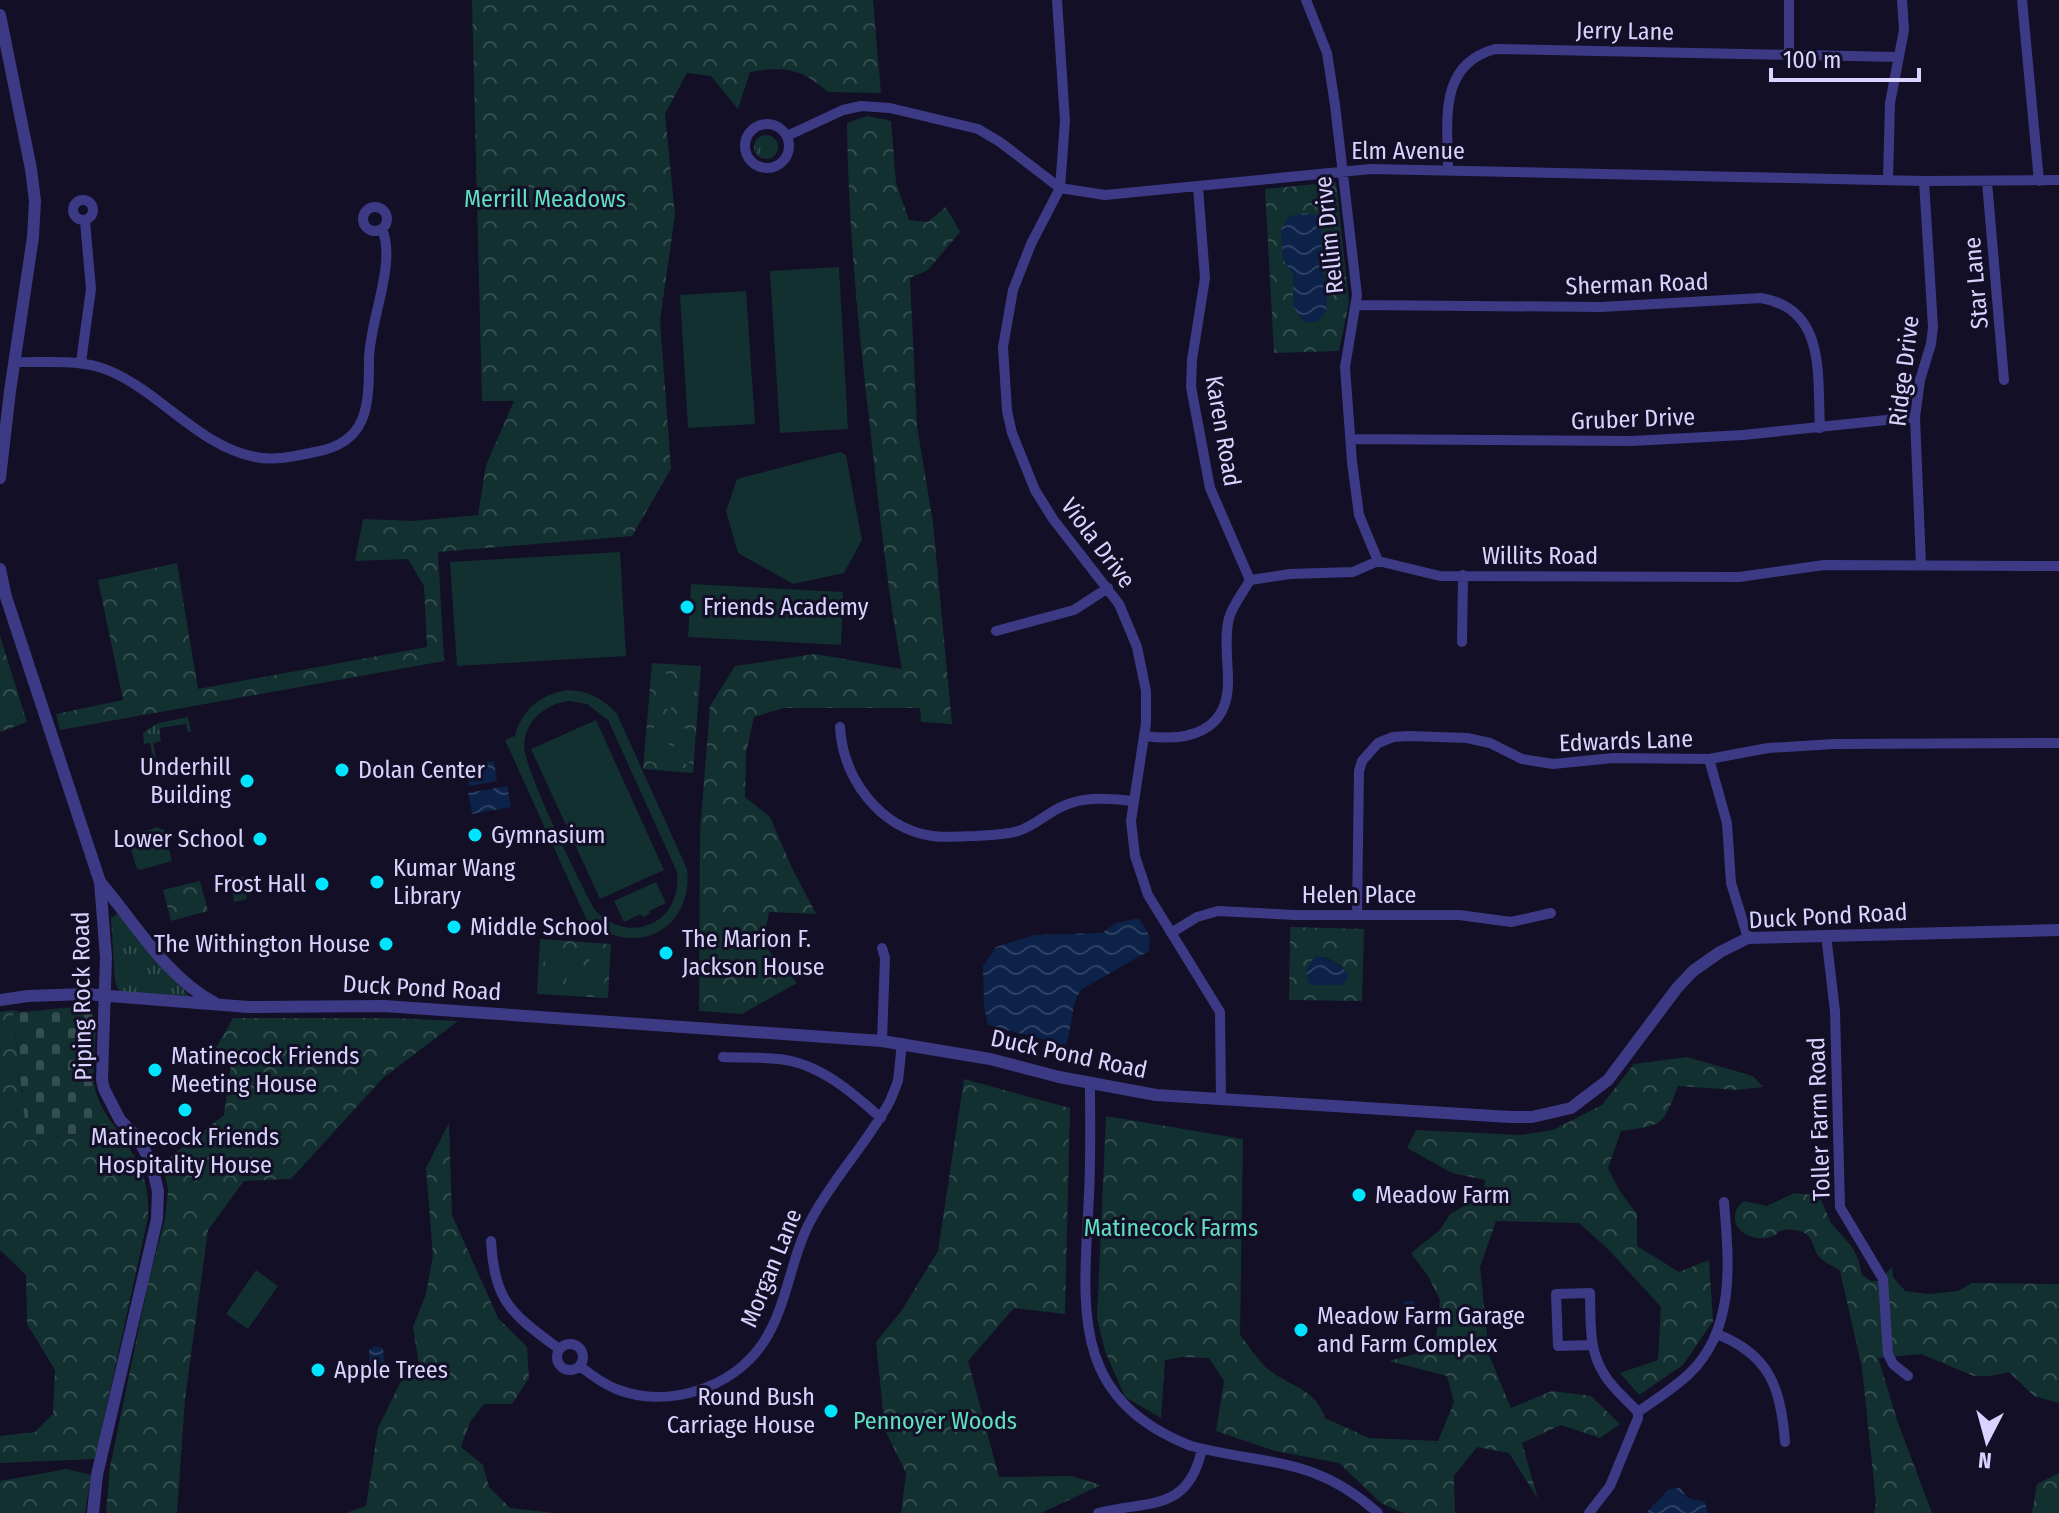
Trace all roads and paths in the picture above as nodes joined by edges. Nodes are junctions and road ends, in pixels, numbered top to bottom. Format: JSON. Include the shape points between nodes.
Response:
{"nodes":[{"id":1,"x":1057,"y":0,"type":"edge"},
{"id":2,"x":1306,"y":0,"type":"edge"},
{"id":3,"x":1789,"y":0,"type":"edge"},
{"id":4,"x":1902,"y":0,"type":"edge"},
{"id":5,"x":2022,"y":0,"type":"edge"},
{"id":6,"x":0,"y":15,"type":"edge"},
{"id":7,"x":1789,"y":54,"type":"junction"},
{"id":8,"x":1898,"y":57,"type":"junction"},
{"id":9,"x":787,"y":136,"type":"junction"},
{"id":10,"x":1448,"y":170,"type":"junction"},
{"id":11,"x":1342,"y":171,"type":"junction"},
{"id":12,"x":1888,"y":180,"type":"junction"},
{"id":13,"x":2059,"y":180,"type":"edge"},
{"id":14,"x":1924,"y":181,"type":"junction"},
{"id":15,"x":2039,"y":181,"type":"junction"},
{"id":16,"x":1987,"y":182,"type":"junction"},
{"id":17,"x":1198,"y":187,"type":"junction"},
{"id":18,"x":1060,"y":188,"type":"junction"},
{"id":19,"x":85,"y":221,"type":"dead end"},
{"id":20,"x":382,"y":229,"type":"dead end"},
{"id":21,"x":1356,"y":305,"type":"junction"},
{"id":22,"x":14,"y":362,"type":"junction"},
{"id":23,"x":81,"y":362,"type":"junction"},
{"id":24,"x":2004,"y":380,"type":"dead end"},
{"id":25,"x":1915,"y":417,"type":"junction"},
{"id":26,"x":1820,"y":428,"type":"junction"},
{"id":27,"x":1351,"y":439,"type":"junction"},
{"id":28,"x":0,"y":478,"type":"edge"},
{"id":29,"x":1378,"y":561,"type":"junction"},
{"id":30,"x":1921,"y":565,"type":"junction"},
{"id":31,"x":2059,"y":566,"type":"edge"},
{"id":32,"x":0,"y":569,"type":"edge"},
{"id":33,"x":1463,"y":575,"type":"junction"},
{"id":34,"x":1250,"y":580,"type":"junction"},
{"id":35,"x":1108,"y":588,"type":"junction"},
{"id":36,"x":996,"y":631,"type":"dead end"},
{"id":37,"x":1462,"y":642,"type":"dead end"},
{"id":38,"x":840,"y":727,"type":"dead end"},
{"id":39,"x":1145,"y":736,"type":"junction"},
{"id":40,"x":2059,"y":743,"type":"edge"},
{"id":41,"x":1709,"y":759,"type":"junction"},
{"id":42,"x":1134,"y":801,"type":"junction"},
{"id":43,"x":100,"y":882,"type":"junction"},
{"id":44,"x":1551,"y":913,"type":"dead end"},
{"id":45,"x":1357,"y":915,"type":"junction"},
{"id":46,"x":2059,"y":930,"type":"edge"},
{"id":47,"x":1171,"y":933,"type":"junction"},
{"id":48,"x":1826,"y":935,"type":"junction"},
{"id":49,"x":1748,"y":938,"type":"junction"},
{"id":50,"x":882,"y":948,"type":"dead end"},
{"id":51,"x":106,"y":996,"type":"junction"},
{"id":52,"x":0,"y":1000,"type":"edge"},
{"id":53,"x":221,"y":1006,"type":"junction"},
{"id":54,"x":882,"y":1041,"type":"junction"},
{"id":55,"x":902,"y":1043,"type":"junction"},
{"id":56,"x":723,"y":1057,"type":"dead end"},
{"id":57,"x":1090,"y":1083,"type":"junction"},
{"id":58,"x":1221,"y":1100,"type":"junction"},
{"id":59,"x":881,"y":1118,"type":"junction"},
{"id":60,"x":1724,"y":1202,"type":"dead end"},
{"id":61,"x":491,"y":1241,"type":"dead end"},
{"id":62,"x":1717,"y":1334,"type":"junction"},
{"id":63,"x":1592,"y":1345,"type":"junction"},
{"id":64,"x":559,"y":1349,"type":"junction"},
{"id":65,"x":580,"y":1366,"type":"junction"},
{"id":66,"x":1908,"y":1376,"type":"dead end"},
{"id":67,"x":1638,"y":1412,"type":"junction"},
{"id":68,"x":1785,"y":1442,"type":"dead end"},
{"id":69,"x":1202,"y":1449,"type":"junction"},
{"id":70,"x":93,"y":1513,"type":"edge"},
{"id":71,"x":1098,"y":1513,"type":"edge"},
{"id":72,"x":1378,"y":1513,"type":"edge"},
{"id":73,"x":1589,"y":1513,"type":"edge"}],
"edges":[{"from":1,"to":18,"type":"street","name":"Viola Drive","via":[[1065,121]]},
{"from":2,"to":11,"type":"street","name":"Rellim Drive","via":[[1327,53]]},
{"from":3,"to":7,"type":"street"},
{"from":4,"to":8,"type":"street","via":[[1904,30]]},
{"from":5,"to":15,"type":"street"},
{"from":6,"to":22,"type":"street","via":[[35,201]]},
{"from":7,"to":8,"type":"street","name":"Jerry Lane"},
{"from":7,"to":10,"type":"street","name":"Jerry Lane","via":[[1484,52],[1461,68],[1451,88]]},
{"from":8,"to":12,"type":"street","via":[[1890,103]]},
{"from":9,"to":9,"type":"street","via":[[773,125],[759,125],[745,141],[747,155],[756,165],[777,165],[787,154]]},
{"from":9,"to":18,"type":"street","name":"Elm Avenue","via":[[843,110],[890,108],[978,129]]},
{"from":10,"to":11,"type":"street","name":"Elm Avenue"},
{"from":10,"to":12,"type":"street","name":"Elm Avenue"},
{"from":11,"to":17,"type":"street","name":"Elm Avenue"},
{"from":11,"to":21,"type":"street","name":"Rellim Drive"},
{"from":12,"to":14,"type":"street","name":"Elm Avenue"},
{"from":13,"to":15,"type":"street","name":"Elm Avenue"},
{"from":14,"to":16,"type":"street","name":"Elm Avenue"},
{"from":14,"to":25,"type":"street","name":"Ridge Drive","via":[[1933,327]]},
{"from":15,"to":16,"type":"street","name":"Elm Avenue"},
{"from":16,"to":24,"type":"street","name":"Star Lane"},
{"from":17,"to":18,"type":"street","name":"Elm Avenue","via":[[1105,195]]},
{"from":17,"to":34,"type":"street","name":"Karen Road","via":[[1205,278],[1191,387],[1210,488]]},
{"from":18,"to":35,"type":"street","name":"Viola Drive","via":[[1013,290],[1003,347],[1005,400],[1035,490]]},
{"from":19,"to":23,"type":"street","via":[[91,289]]},
{"from":20,"to":23,"type":"street","via":[[386,251],[369,342],[366,407],[357,430],[335,449],[272,459],[240,453],[120,375]]},
{"from":21,"to":26,"type":"street","name":"Sherman Road","via":[[1601,307],[1774,300],[1796,312],[1812,338]]},
{"from":21,"to":27,"type":"street","name":"Rellim Drive","via":[[1345,367]]},
{"from":22,"to":23,"type":"street"},
{"from":22,"to":28,"type":"street"},
{"from":25,"to":26,"type":"street","name":"Gruber Drive"},
{"from":25,"to":30,"type":"street","name":"Ridge Drive"},
{"from":26,"to":27,"type":"street","name":"Gruber Drive","via":[[1632,441]]},
{"from":27,"to":29,"type":"street","name":"Rellim Drive","via":[[1356,506]]},
{"from":29,"to":33,"type":"street","name":"Willits Road","via":[[1417,572]]},
{"from":29,"to":34,"type":"street","via":[[1353,572]]},
{"from":30,"to":31,"type":"street","name":"Willits Road"},
{"from":30,"to":33,"type":"street","name":"Willits Road","via":[[1824,565],[1739,577]]},
{"from":32,"to":43,"type":"street","name":"Piping Rock Road"},
{"from":33,"to":37,"type":"street"},
{"from":34,"to":39,"type":"street","via":[[1229,620],[1229,683],[1220,713],[1200,732],[1183,738]]},
{"from":35,"to":36,"type":"street","via":[[1067,613]]},
{"from":35,"to":39,"type":"street","name":"Viola Drive","via":[[1127,620],[1142,663]]},
{"from":38,"to":42,"type":"street","via":[[850,769],[869,800],[916,832],[948,837],[1016,832],[1079,800]]},
{"from":39,"to":42,"type":"street","name":"Viola Drive"},
{"from":40,"to":41,"type":"street","name":"Edwards Lane","via":[[1792,746]]},
{"from":41,"to":45,"type":"street","name":"Edwards Lane","via":[[1613,758],[1553,764],[1531,762],[1467,738],[1385,740],[1368,753],[1359,771]]},
{"from":41,"to":49,"type":"street","via":[[1727,823],[1731,883]]},
{"from":42,"to":47,"type":"street","name":"Viola Drive","via":[[1131,830],[1138,871]]},
{"from":43,"to":51,"type":"street","name":"Piping Rock Road"},
{"from":43,"to":53,"type":"street","via":[[173,972]]},
{"from":44,"to":45,"type":"street","name":"Helen Place","via":[[1511,922],[1459,915]]},
{"from":45,"to":47,"type":"street","name":"Helen Place","via":[[1218,911]]},
{"from":46,"to":48,"type":"street","name":"Duck Pond Road"},
{"from":47,"to":58,"type":"street","name":"Viola Drive","via":[[1220,1012]]},
{"from":48,"to":49,"type":"street","name":"Duck Pond Road"},
{"from":48,"to":66,"type":"street","name":"Toller Farm Road","via":[[1835,1011],[1840,1207],[1883,1279],[1888,1354]]},
{"from":49,"to":58,"type":"street","name":"Duck Pond Road","via":[[1693,971],[1608,1080],[1558,1113],[1510,1117]]},
{"from":50,"to":54,"type":"street"},
{"from":51,"to":52,"type":"street","name":"Duck Pond Road"},
{"from":51,"to":53,"type":"street","name":"Duck Pond Road"},
{"from":51,"to":70,"type":"street","name":"Piping Rock Road","via":[[104,1089],[151,1162],[158,1191],[157,1219],[97,1475]]},
{"from":53,"to":54,"type":"street","name":"Duck Pond Road","via":[[384,1006]]},
{"from":54,"to":55,"type":"street","name":"Duck Pond Road"},
{"from":55,"to":57,"type":"street","name":"Duck Pond Road"},
{"from":55,"to":59,"type":"street","name":"Morgan Lane","via":[[898,1081]]},
{"from":56,"to":59,"type":"street","via":[[783,1059],[817,1070]]},
{"from":57,"to":58,"type":"street","name":"Duck Pond Road"},
{"from":57,"to":69,"type":"street","via":[[1084,1274],[1093,1348],[1103,1375],[1130,1412],[1172,1439]]},
{"from":59,"to":65,"type":"street","name":"Morgan Lane","via":[[810,1221],[762,1344],[731,1374],[696,1392],[635,1394]]},
{"from":60,"to":62,"type":"street","via":[[1727,1272]]},
{"from":61,"to":64,"type":"street","name":"Morgan Lane","via":[[496,1281],[510,1309]]},
{"from":62,"to":67,"type":"street","via":[[1690,1373]]},
{"from":62,"to":68,"type":"street","via":[[1753,1353],[1766,1370],[1783,1413]]},
{"from":63,"to":63,"type":"street","via":[[1590,1293],[1556,1294],[1558,1346]]},
{"from":63,"to":67,"type":"street","via":[[1604,1374]]},
{"from":64,"to":65,"type":"street","name":"Morgan Lane","via":[[556,1358],[563,1369]]},
{"from":64,"to":65,"type":"street","name":"Morgan Lane","via":[[568,1343],[579,1347]]},
{"from":67,"to":73,"type":"street","via":[[1610,1486]]},
{"from":69,"to":71,"type":"street","via":[[1193,1478],[1175,1496]]},
{"from":69,"to":72,"type":"street","via":[[1313,1471],[1341,1483]]}]}
